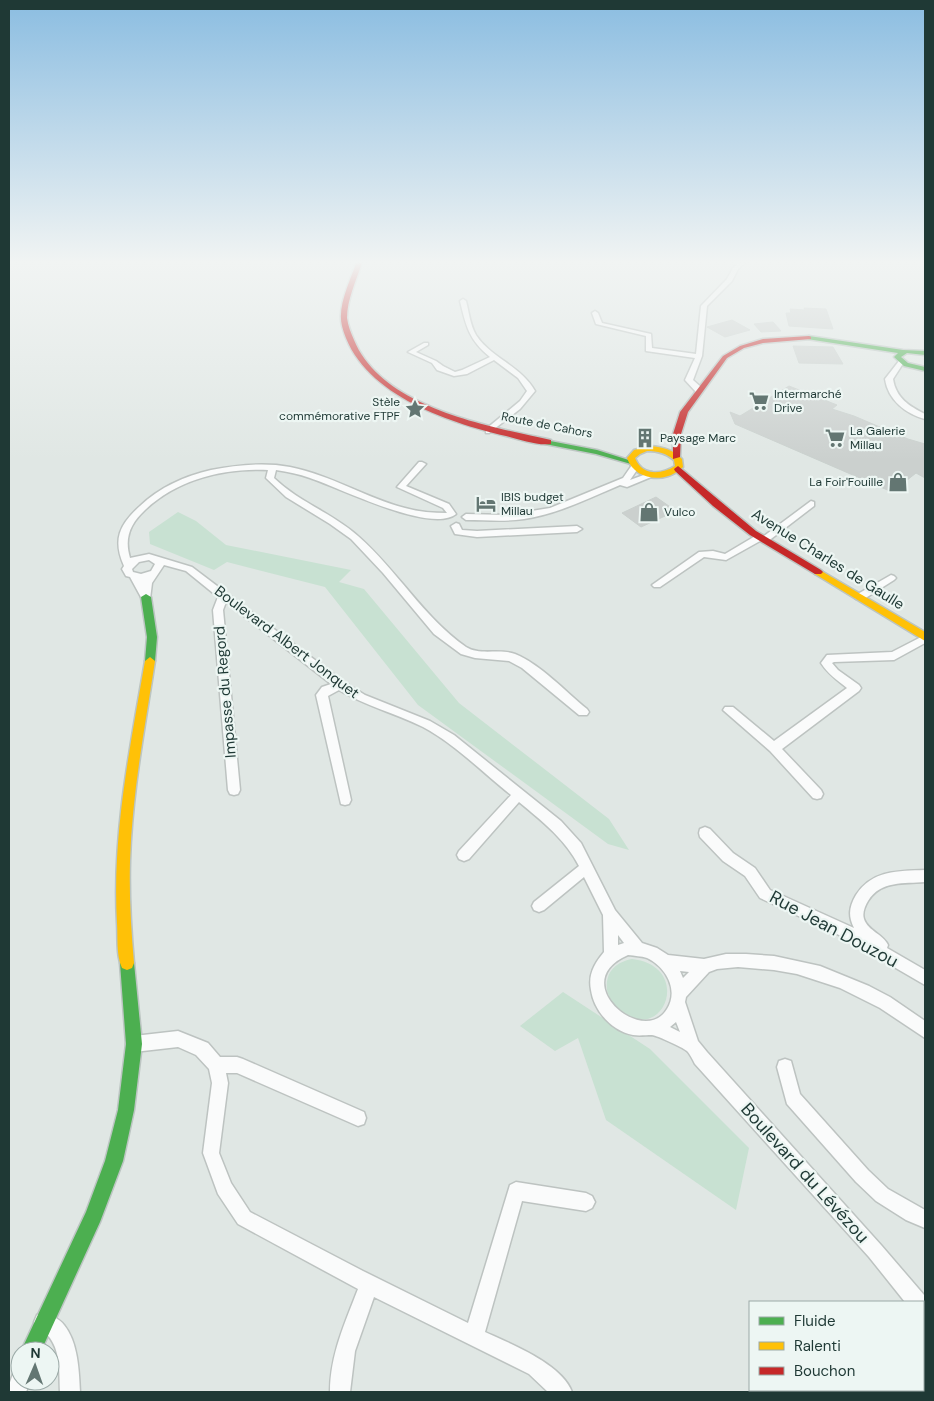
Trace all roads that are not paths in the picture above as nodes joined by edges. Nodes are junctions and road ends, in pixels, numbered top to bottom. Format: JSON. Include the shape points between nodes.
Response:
{"nodes":[{"id":1,"x":345,"y":328,"type":"edge"},
{"id":2,"x":471,"y":328,"type":"edge"},
{"id":3,"x":619,"y":328,"type":"edge"},
{"id":4,"x":701,"y":328,"type":"edge"},
{"id":5,"x":426,"y":344,"type":"dead end"},
{"id":6,"x":925,"y":353,"type":"edge"},
{"id":7,"x":699,"y":356,"type":"junction"},
{"id":8,"x":494,"y":357,"type":"junction"},
{"id":9,"x":900,"y":360,"type":"junction"},
{"id":10,"x":925,"y":369,"type":"edge"},
{"id":11,"x":701,"y":387,"type":"junction"},
{"id":12,"x":925,"y":417,"type":"edge"},
{"id":13,"x":491,"y":429,"type":"junction"},
{"id":14,"x":677,"y":436,"type":"junction"},
{"id":15,"x":661,"y":450,"type":"junction"},
{"id":16,"x":633,"y":461,"type":"junction"},
{"id":17,"x":677,"y":463,"type":"junction"},
{"id":18,"x":422,"y":464,"type":"dead end"},
{"id":19,"x":273,"y":467,"type":"junction"},
{"id":20,"x":658,"y":475,"type":"junction"},
{"id":21,"x":601,"y":491,"type":"junction"},
{"id":22,"x":716,"y":504,"type":"junction"},
{"id":23,"x":811,"y":504,"type":"dead end"},
{"id":24,"x":448,"y":517,"type":"junction"},
{"id":25,"x":466,"y":519,"type":"junction"},
{"id":26,"x":456,"y":526,"type":"junction"},
{"id":27,"x":577,"y":529,"type":"dead end"},
{"id":28,"x":762,"y":539,"type":"junction"},
{"id":29,"x":121,"y":545,"type":"junction"},
{"id":30,"x":144,"y":558,"type":"junction"},
{"id":31,"x":128,"y":566,"type":"junction"},
{"id":32,"x":156,"y":569,"type":"junction"},
{"id":33,"x":135,"y":577,"type":"junction"},
{"id":34,"x":891,"y":578,"type":"dead end"},
{"id":35,"x":657,"y":585,"type":"dead end"},
{"id":36,"x":224,"y":595,"type":"junction"},
{"id":37,"x":146,"y":597,"type":"junction"},
{"id":38,"x":860,"y":598,"type":"junction"},
{"id":39,"x":925,"y":638,"type":"edge"},
{"id":40,"x":340,"y":685,"type":"junction"},
{"id":41,"x":729,"y":710,"type":"dead end"},
{"id":42,"x":583,"y":712,"type":"dead end"},
{"id":43,"x":774,"y":748,"type":"junction"},
{"id":44,"x":234,"y":790,"type":"dead end"},
{"id":45,"x":519,"y":794,"type":"junction"},
{"id":46,"x":817,"y":794,"type":"dead end"},
{"id":47,"x":345,"y":800,"type":"dead end"},
{"id":48,"x":705,"y":833,"type":"dead end"},
{"id":49,"x":464,"y":855,"type":"dead end"},
{"id":50,"x":587,"y":866,"type":"junction"},
{"id":51,"x":925,"y":876,"type":"edge"},
{"id":52,"x":538,"y":906,"type":"dead end"},
{"id":53,"x":610,"y":915,"type":"junction"},
{"id":54,"x":637,"y":948,"type":"junction"},
{"id":55,"x":611,"y":954,"type":"junction"},
{"id":56,"x":666,"y":962,"type":"junction"},
{"id":57,"x":705,"y":966,"type":"junction"},
{"id":58,"x":925,"y":978,"type":"edge"},
{"id":59,"x":679,"y":998,"type":"junction"},
{"id":60,"x":654,"y":1028,"type":"junction"},
{"id":61,"x":925,"y":1030,"type":"edge"},
{"id":62,"x":134,"y":1044,"type":"junction"},
{"id":63,"x":692,"y":1045,"type":"junction"},
{"id":64,"x":216,"y":1065,"type":"junction"},
{"id":65,"x":785,"y":1067,"type":"dead end"},
{"id":66,"x":358,"y":1118,"type":"dead end"},
{"id":67,"x":586,"y":1202,"type":"dead end"},
{"id":68,"x":925,"y":1219,"type":"edge"},
{"id":69,"x":369,"y":1284,"type":"junction"},
{"id":70,"x":916,"y":1301,"type":"edge"},
{"id":71,"x":44,"y":1322,"type":"junction"},
{"id":72,"x":474,"y":1336,"type":"junction"},
{"id":73,"x":36,"y":1341,"type":"edge"},
{"id":74,"x":70,"y":1392,"type":"edge"},
{"id":75,"x":340,"y":1392,"type":"edge"},
{"id":76,"x":562,"y":1392,"type":"edge"}],
"edges":[{"from":1,"to":13,"type":"main road","name":"Route de Cahors","via":[[350,344],[378,376],[423,404]]},
{"from":2,"to":8,"type":"street","via":[[473,335]]},
{"from":3,"to":7,"type":"street","via":[[649,335],[648,350]]},
{"from":4,"to":7,"type":"street"},
{"from":5,"to":8,"type":"street","via":[[411,352],[454,374]]},
{"from":6,"to":9,"type":"main road"},
{"from":7,"to":11,"type":"street","via":[[689,380]]},
{"from":8,"to":13,"type":"street","via":[[528,384],[531,392],[526,402]]},
{"from":9,"to":10,"type":"main road","via":[[912,367]]},
{"from":9,"to":11,"type":"main road","via":[[861,344],[826,338],[775,340],[726,357]]},
{"from":9,"to":12,"type":"street","via":[[889,379],[892,393]]},
{"from":11,"to":14,"type":"main road","via":[[684,414]]},
{"from":13,"to":16,"type":"main road","name":"Route de Cahors","via":[[616,452]]},
{"from":14,"to":15,"type":"main road","via":[[672,444]]},
{"from":14,"to":17,"type":"main road"},
{"from":15,"to":16,"type":"main road","via":[[646,449]]},
{"from":15,"to":17,"type":"main road"},
{"from":16,"to":20,"type":"main road"},
{"from":16,"to":21,"type":"street","via":[[626,480]]},
{"from":17,"to":20,"type":"main road"},
{"from":17,"to":22,"type":"main road"},
{"from":18,"to":24,"type":"street","via":[[401,487],[446,506]]},
{"from":19,"to":24,"type":"street","via":[[309,476],[380,504],[428,516]]},
{"from":19,"to":29,"type":"street","via":[[232,468],[173,486],[133,517]]},
{"from":19,"to":42,"type":"street","via":[[270,478],[274,482],[354,536],[451,643],[474,654],[511,657],[526,665]]},
{"from":20,"to":21,"type":"street"},
{"from":20,"to":22,"type":"main road"},
{"from":21,"to":25,"type":"street","via":[[541,513]]},
{"from":22,"to":28,"type":"main road","name":"Avenue Charles de Gaulle"},
{"from":23,"to":28,"type":"street"},
{"from":24,"to":25,"type":"street","via":[[462,514]]},
{"from":24,"to":26,"type":"street"},
{"from":25,"to":26,"type":"street"},
{"from":26,"to":27,"type":"street","via":[[458,532],[477,534]]},
{"from":28,"to":35,"type":"street","via":[[726,557],[702,554]]},
{"from":28,"to":38,"type":"main road","name":"Avenue Charles de Gaulle"},
{"from":29,"to":30,"type":"street","via":[[130,554]]},
{"from":29,"to":31,"type":"street"},
{"from":30,"to":31,"type":"street"},
{"from":30,"to":32,"type":"street","via":[[153,558]]},
{"from":31,"to":33,"type":"street","via":[[129,574]]},
{"from":32,"to":33,"type":"street","name":"Boulevard Albert Jonquet"},
{"from":32,"to":36,"type":"street","name":"Boulevard Albert Jonquet","via":[[189,568]]},
{"from":32,"to":37,"type":"street","via":[[147,583]]},
{"from":33,"to":37,"type":"street"},
{"from":34,"to":38,"type":"street"},
{"from":36,"to":40,"type":"street","name":"Boulevard Albert Jonquet"},
{"from":36,"to":44,"type":"street","name":"Impasse du Regord","via":[[218,610]]},
{"from":37,"to":62,"type":"main road","via":[[152,637],[151,655],[124,845],[124,932]]},
{"from":38,"to":39,"type":"main road","name":"Avenue Charles de Gaulle"},
{"from":39,"to":43,"type":"street","via":[[894,656],[831,658],[826,663],[855,688]]},
{"from":40,"to":45,"type":"street","name":"Boulevard Albert Jonquet","via":[[361,698],[426,724],[450,738]]},
{"from":40,"to":47,"type":"street","via":[[322,695]]},
{"from":41,"to":43,"type":"street"},
{"from":43,"to":46,"type":"street"},
{"from":45,"to":49,"type":"street"},
{"from":45,"to":50,"type":"street","name":"Boulevard Albert Jonquet","via":[[566,836]]},
{"from":48,"to":58,"type":"street","name":"Rue Jean Douzou","via":[[728,857],[750,872],[765,894],[844,930]]},
{"from":50,"to":52,"type":"street"},
{"from":50,"to":53,"type":"street","name":"Boulevard Albert Jonquet"},
{"from":51,"to":58,"type":"street","via":[[878,882],[860,900],[856,912],[856,921],[865,933]]},
{"from":53,"to":54,"type":"street","name":"Boulevard Albert Jonquet"},
{"from":53,"to":55,"type":"street","name":"Boulevard Albert Jonquet"},
{"from":54,"to":55,"type":"street"},
{"from":54,"to":56,"type":"street"},
{"from":55,"to":60,"type":"street","via":[[603,961],[596,982],[602,1005],[621,1023]]},
{"from":56,"to":57,"type":"street"},
{"from":56,"to":59,"type":"street","via":[[678,981]]},
{"from":57,"to":59,"type":"street"},
{"from":57,"to":61,"type":"street","via":[[720,962],[782,963],[821,973],[870,994]]},
{"from":59,"to":60,"type":"street","via":[[671,1018]]},
{"from":59,"to":63,"type":"street","name":"Boulevard du Lévézou"},
{"from":60,"to":63,"type":"street","name":"Boulevard du Lévézou"},
{"from":62,"to":64,"type":"street","via":[[178,1039],[202,1049]]},
{"from":62,"to":71,"type":"main road","via":[[126,1110],[114,1162],[94,1216]]},
{"from":63,"to":70,"type":"street","name":"Boulevard du Lévézou"},
{"from":64,"to":66,"type":"street","via":[[236,1065]]},
{"from":64,"to":69,"type":"street","via":[[220,1083],[211,1153],[224,1188],[244,1218]]},
{"from":65,"to":68,"type":"street","via":[[793,1098],[862,1176],[882,1195]]},
{"from":67,"to":72,"type":"street","via":[[516,1191]]},
{"from":69,"to":72,"type":"street"},
{"from":69,"to":75,"type":"street","via":[[345,1349],[339,1372]]},
{"from":71,"to":73,"type":"main road"},
{"from":71,"to":74,"type":"street","via":[[57,1332],[67,1352]]},
{"from":72,"to":76,"type":"street","via":[[536,1367]]}]}
